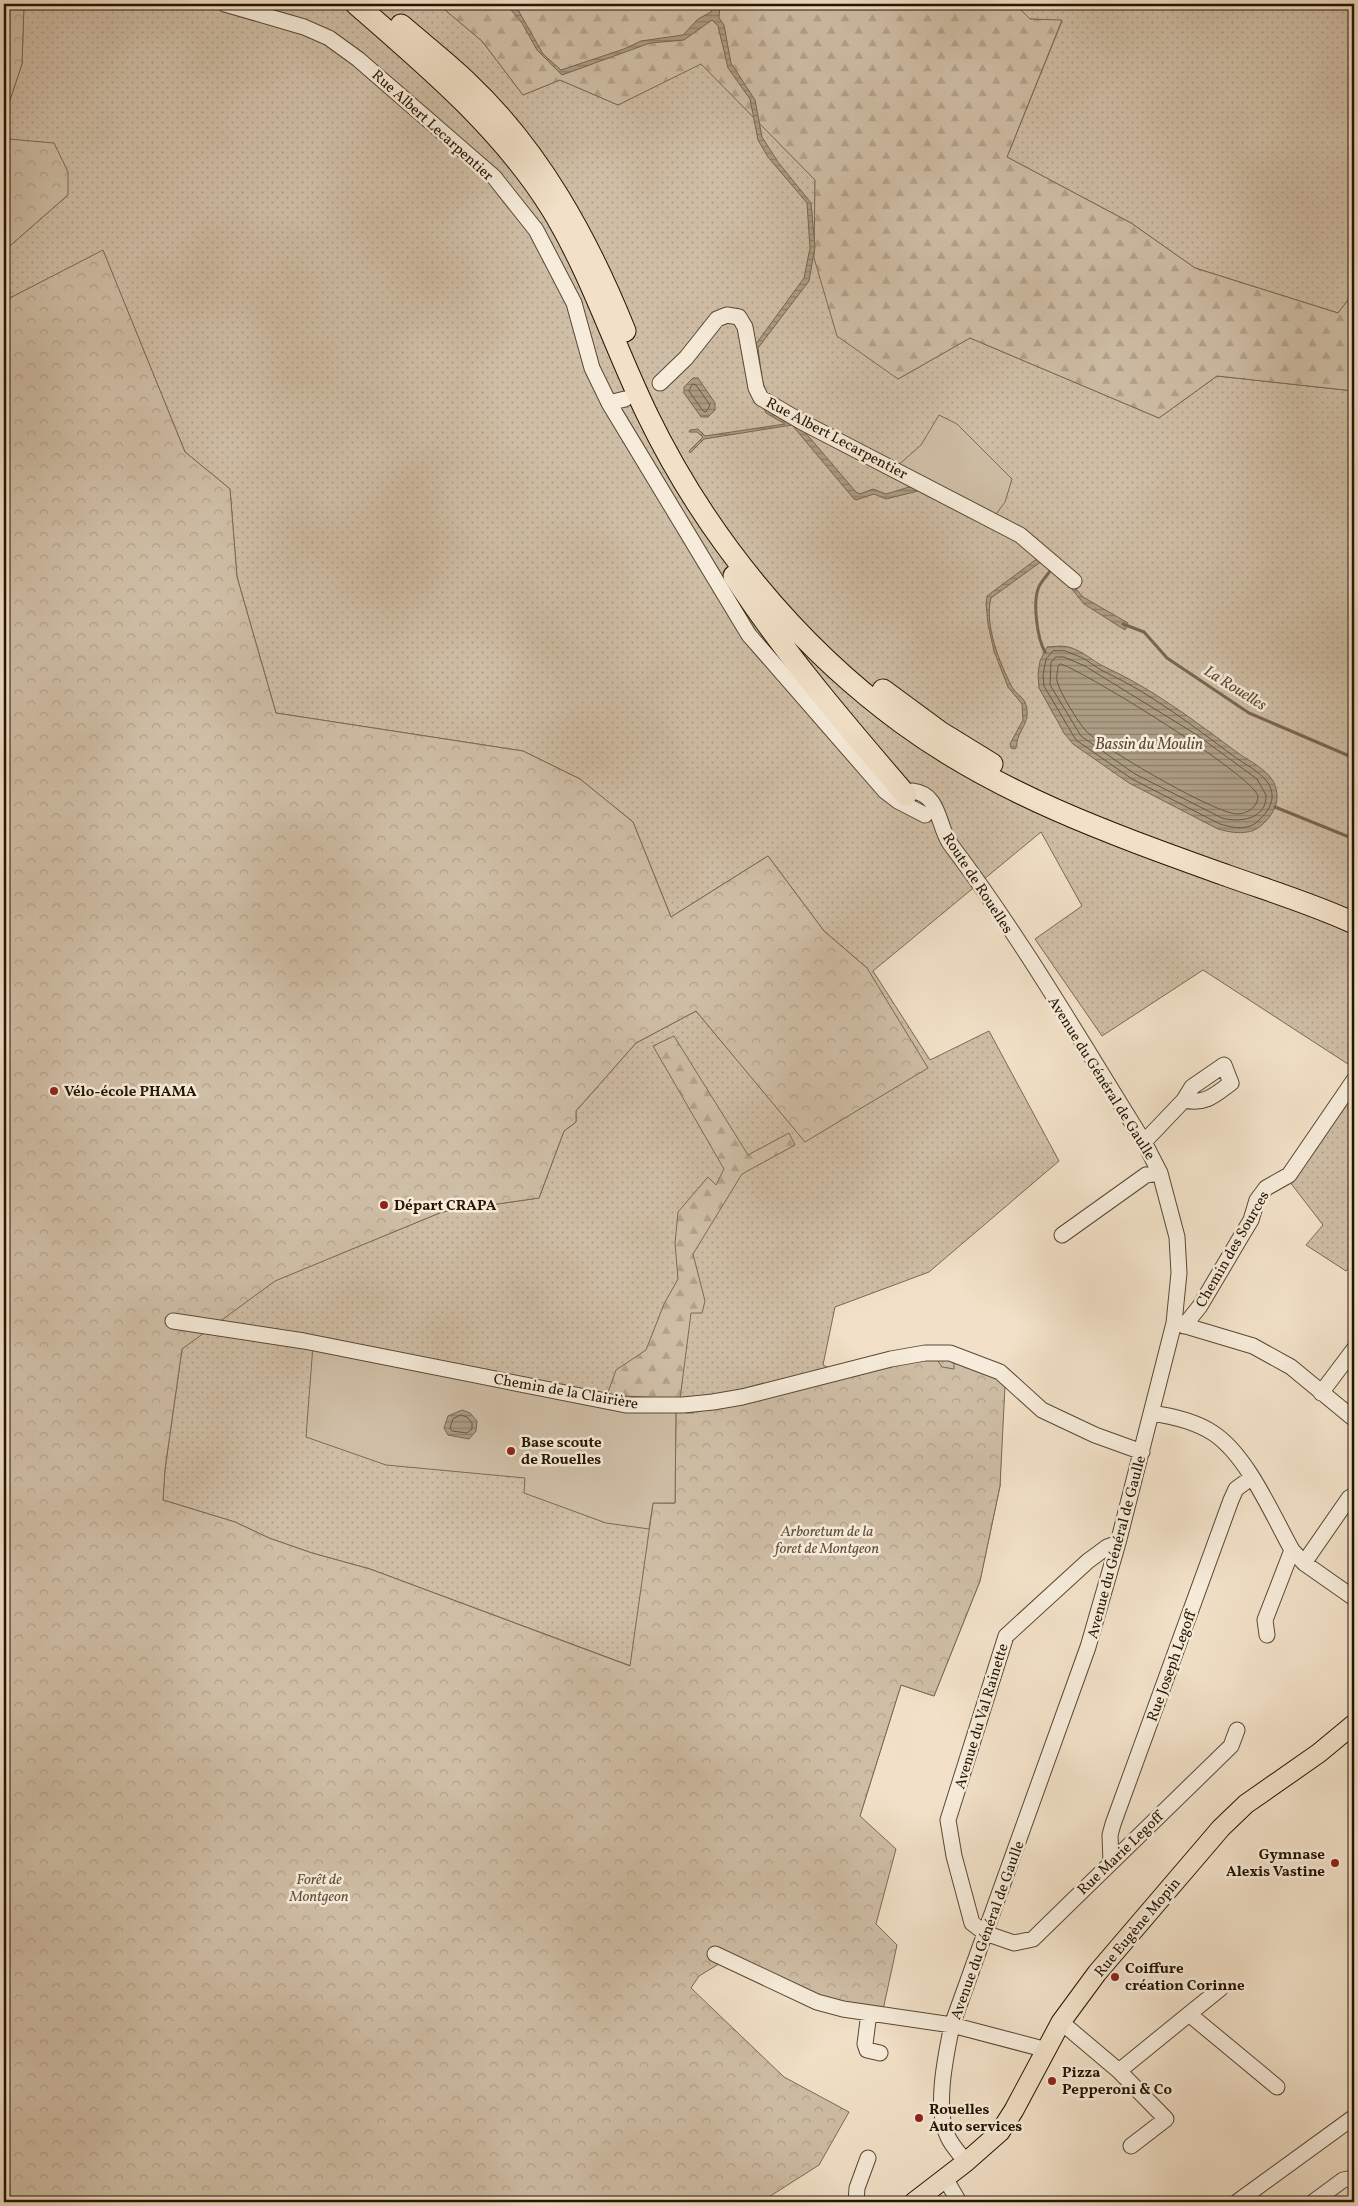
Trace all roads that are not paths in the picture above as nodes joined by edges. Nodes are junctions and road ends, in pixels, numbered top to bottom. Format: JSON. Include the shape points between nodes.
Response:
{"nodes":[{"id":1,"x":225,"y":4,"type":"edge"},
{"id":2,"x":347,"y":4,"type":"edge"},
{"id":3,"x":356,"y":4,"type":"edge"},
{"id":4,"x":376,"y":4,"type":"edge"},
{"id":5,"x":387,"y":31,"type":"junction"},
{"id":6,"x":660,"y":383,"type":"tunnel mouth"},
{"id":7,"x":625,"y":398,"type":"tunnel mouth"},
{"id":8,"x":609,"y":403,"type":"junction"},
{"id":9,"x":647,"y":415,"type":"junction"},
{"id":10,"x":1074,"y":581,"type":"dead end"},
{"id":11,"x":902,"y":798,"type":"junction"},
{"id":12,"x":946,"y":838,"type":"junction"},
{"id":13,"x":1354,"y":908,"type":"edge"},
{"id":14,"x":1354,"y":923,"type":"edge"},
{"id":15,"x":1020,"y":946,"type":"joint"},
{"id":16,"x":1354,"y":1080,"type":"edge"},
{"id":17,"x":1184,"y":1100,"type":"dead end"},
{"id":18,"x":1144,"y":1142,"type":"junction"},
{"id":19,"x":1160,"y":1173,"type":"junction"},
{"id":20,"x":1062,"y":1235,"type":"dead end"},
{"id":21,"x":173,"y":1321,"type":"dead end"},
{"id":22,"x":1179,"y":1324,"type":"junction"},
{"id":23,"x":1354,"y":1349,"type":"edge"},
{"id":24,"x":1321,"y":1393,"type":"junction"},
{"id":25,"x":1151,"y":1413,"type":"junction"},
{"id":26,"x":1354,"y":1419,"type":"edge"},
{"id":27,"x":1142,"y":1452,"type":"junction"},
{"id":28,"x":1251,"y":1478,"type":"junction"},
{"id":29,"x":1354,"y":1495,"type":"edge"},
{"id":30,"x":1118,"y":1543,"type":"junction"},
{"id":31,"x":1292,"y":1550,"type":"junction"},
{"id":32,"x":1304,"y":1563,"type":"junction"},
{"id":33,"x":1354,"y":1598,"type":"edge"},
{"id":34,"x":1267,"y":1636,"type":"dead end"},
{"id":35,"x":1354,"y":1724,"type":"edge"},
{"id":36,"x":1238,"y":1730,"type":"dead end"},
{"id":37,"x":1111,"y":1863,"type":"junction"},
{"id":38,"x":985,"y":1933,"type":"junction"},
{"id":39,"x":715,"y":1954,"type":"dead end"},
{"id":40,"x":1220,"y":1989,"type":"dead end"},
{"id":41,"x":869,"y":2013,"type":"junction"},
{"id":42,"x":1189,"y":2014,"type":"junction"},
{"id":43,"x":1061,"y":2022,"type":"junction"},
{"id":44,"x":952,"y":2025,"type":"junction"},
{"id":45,"x":1047,"y":2050,"type":"junction"},
{"id":46,"x":880,"y":2053,"type":"dead end"},
{"id":47,"x":1119,"y":2072,"type":"junction"},
{"id":48,"x":1277,"y":2086,"type":"dead end"},
{"id":49,"x":1354,"y":2117,"type":"edge"},
{"id":50,"x":1132,"y":2146,"type":"dead end"},
{"id":51,"x":868,"y":2158,"type":"dead end"},
{"id":52,"x":966,"y":2162,"type":"junction"},
{"id":53,"x":945,"y":2178,"type":"junction"},
{"id":54,"x":1354,"y":2178,"type":"edge"},
{"id":55,"x":856,"y":2202,"type":"edge"},
{"id":56,"x":914,"y":2202,"type":"edge"},
{"id":57,"x":959,"y":2202,"type":"edge"},
{"id":58,"x":1237,"y":2202,"type":"edge"},
{"id":59,"x":1313,"y":2202,"type":"edge"}],
"edges":[{"from":1,"to":8,"type":"street","name":"Rue Albert Lecarpentier","via":[[329,38],[358,59],[494,177],[536,230],[574,303],[592,368]]},
{"from":2,"to":5,"type":"highway"},
{"from":3,"to":5,"type":"highway"},
{"from":4,"to":13,"type":"highway","via":[[468,83],[517,137],[573,218],[602,275],[670,434],[702,486],[735,537],[769,580],[848,660],[940,732],[991,764],[1049,793]]},
{"from":5,"to":9,"type":"highway","via":[[481,119],[551,208],[577,257]]},
{"from":6,"to":10,"type":"street","name":"Rue Albert Lecarpentier","via":[[686,358],[717,319],[727,315],[739,317],[745,327],[756,388],[766,400],[802,422],[1020,535]]},
{"from":7,"to":8,"type":"street"},
{"from":8,"to":11,"type":"street","name":"Rue Albert Lecarpentier","via":[[749,635],[885,791]]},
{"from":9,"to":11,"type":"highway","via":[[689,506],[763,620]]},
{"from":9,"to":14,"type":"highway","via":[[690,494],[753,580],[834,666],[900,722],[951,757],[1053,810]]},
{"from":11,"to":12,"type":"street","name":"Rue Albert Lecarpentier"},
{"from":11,"to":12,"type":"street","name":"Route de Rouelles","via":[[912,791],[928,795]]},
{"from":12,"to":15,"type":"street","name":"Route de Rouelles"},
{"from":15,"to":18,"type":"street","name":"Avenue du Général de Gaulle"},
{"from":16,"to":22,"type":"street","name":"Chemin des Sources","via":[[1289,1175],[1266,1188],[1257,1200],[1251,1220],[1200,1306]]},
{"from":17,"to":18,"type":"street"},
{"from":18,"to":19,"type":"street","name":"Avenue du Général de Gaulle"},
{"from":19,"to":20,"type":"street","via":[[1146,1175]]},
{"from":19,"to":22,"type":"street","name":"Avenue du Général de Gaulle","via":[[1177,1237]]},
{"from":21,"to":27,"type":"street","name":"Chemin de la Clairière","via":[[304,1341],[626,1405],[713,1402],[891,1359],[925,1353],[950,1353],[1000,1372],[1042,1410],[1095,1435]]},
{"from":22,"to":24,"type":"street","via":[[1253,1346],[1291,1367]]},
{"from":22,"to":25,"type":"street","name":"Avenue du Général de Gaulle"},
{"from":23,"to":24,"type":"street"},
{"from":24,"to":26,"type":"street"},
{"from":25,"to":27,"type":"street","name":"Avenue du Général de Gaulle"},
{"from":25,"to":28,"type":"street","via":[[1182,1419],[1214,1433],[1236,1452]]},
{"from":27,"to":30,"type":"street","name":"Avenue du Général de Gaulle"},
{"from":28,"to":31,"type":"street"},
{"from":28,"to":37,"type":"street","name":"Rue Joseph Legoff","via":[[1236,1489],[1231,1500],[1113,1824]]},
{"from":29,"to":32,"type":"street"},
{"from":30,"to":38,"type":"street","name":"Avenue du Général de Gaulle","via":[[1088,1648]]},
{"from":30,"to":38,"type":"street","name":"Avenue du Val Rainette","via":[[1088,1561],[1006,1636],[948,1820],[972,1923]]},
{"from":31,"to":32,"type":"street"},
{"from":31,"to":34,"type":"street","via":[[1266,1620]]},
{"from":32,"to":33,"type":"street"},
{"from":35,"to":43,"type":"main road","name":"Rue Eugène Mopin","via":[[1246,1804],[1221,1828],[1097,1973]]},
{"from":36,"to":37,"type":"street","name":"Rue Marie Legoff","via":[[1231,1746]]},
{"from":37,"to":38,"type":"street","name":"Rue Marie Legoff","via":[[1033,1938],[1014,1943]]},
{"from":38,"to":44,"type":"street","name":"Avenue du Général de Gaulle"},
{"from":39,"to":41,"type":"street","via":[[817,2002]]},
{"from":40,"to":42,"type":"street"},
{"from":41,"to":44,"type":"street"},
{"from":41,"to":46,"type":"street","via":[[865,2044],[867,2050]]},
{"from":42,"to":47,"type":"street"},
{"from":42,"to":48,"type":"street"},
{"from":43,"to":45,"type":"main road","name":"Rue Eugène Mopin"},
{"from":43,"to":47,"type":"street"},
{"from":44,"to":45,"type":"street"},
{"from":44,"to":52,"type":"street","name":"Avenue du Général de Gaulle","via":[[945,2058],[942,2104],[947,2136]]},
{"from":45,"to":52,"type":"main road","name":"Rue Eugène Mopin","via":[[1000,2132]]},
{"from":47,"to":50,"type":"street","via":[[1166,2119]]},
{"from":49,"to":58,"type":"street"},
{"from":51,"to":55,"type":"street","via":[[857,2188]]},
{"from":52,"to":53,"type":"main road","name":"Rue Eugène Mopin"},
{"from":53,"to":56,"type":"main road","name":"Rue Eugène Mopin"},
{"from":53,"to":57,"type":"street"},
{"from":54,"to":59,"type":"street","via":[[1343,2180]]}]}
